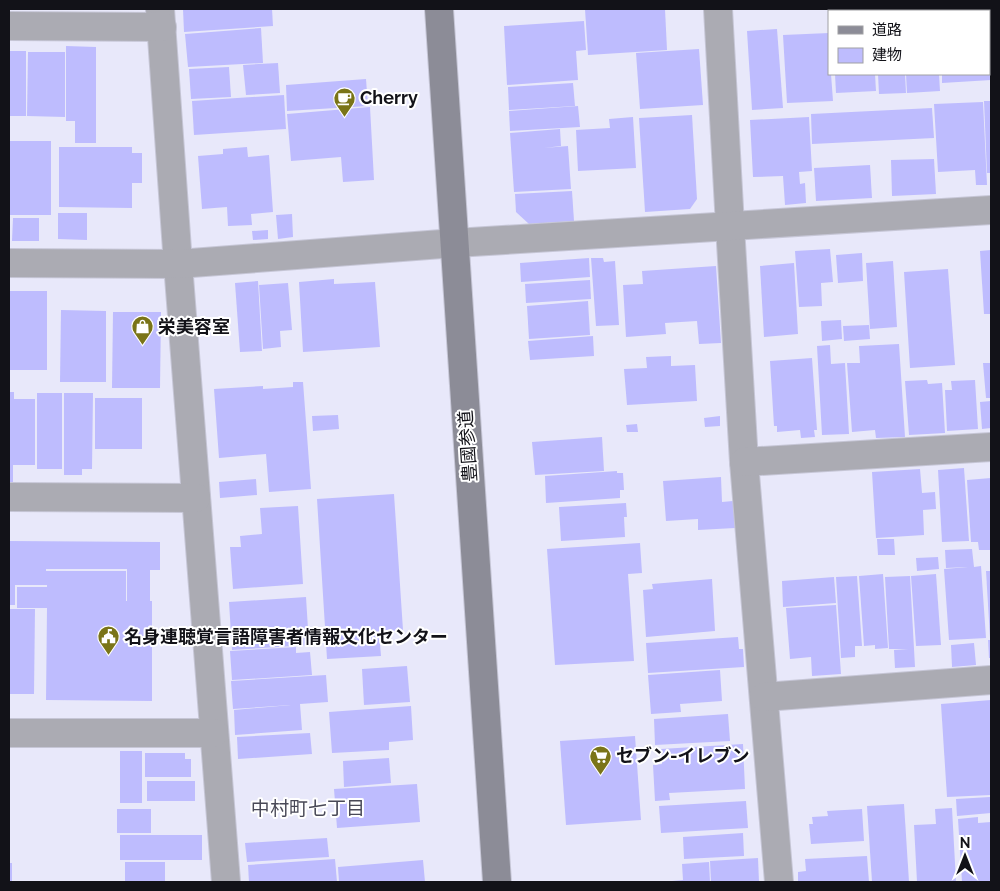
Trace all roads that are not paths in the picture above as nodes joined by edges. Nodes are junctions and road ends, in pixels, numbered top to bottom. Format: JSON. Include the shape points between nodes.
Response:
{"nodes":[{"id":1,"x":439,"y":9,"type":"edge"},
{"id":2,"x":718,"y":9,"type":"edge"},
{"id":3,"x":161,"y":18,"type":"edge"},
{"id":4,"x":9,"y":26,"type":"edge"},
{"id":5,"x":991,"y":210,"type":"edge"},
{"id":6,"x":730,"y":226,"type":"junction"},
{"id":7,"x":455,"y":243,"type":"junction"},
{"id":8,"x":9,"y":263,"type":"edge"},
{"id":9,"x":178,"y":264,"type":"junction"},
{"id":10,"x":991,"y":447,"type":"edge"},
{"id":11,"x":744,"y":462,"type":"junction"},
{"id":12,"x":9,"y":497,"type":"edge"},
{"id":13,"x":196,"y":498,"type":"junction"},
{"id":14,"x":991,"y":680,"type":"edge"},
{"id":15,"x":764,"y":697,"type":"junction"},
{"id":16,"x":9,"y":733,"type":"edge"},
{"id":17,"x":214,"y":733,"type":"junction"},
{"id":18,"x":226,"y":882,"type":"edge"},
{"id":19,"x":497,"y":882,"type":"edge"},
{"id":20,"x":779,"y":882,"type":"edge"}],
"edges":[{"from":1,"to":7,"type":"street","name":"豊國参道"},
{"from":2,"to":6,"type":"street"},
{"from":3,"to":4,"type":"street"},
{"from":3,"to":9,"type":"street"},
{"from":5,"to":6,"type":"street"},
{"from":6,"to":7,"type":"street"},
{"from":6,"to":11,"type":"street"},
{"from":7,"to":9,"type":"street"},
{"from":7,"to":19,"type":"street","name":"豊國参道"},
{"from":8,"to":9,"type":"street"},
{"from":9,"to":13,"type":"street"},
{"from":10,"to":11,"type":"street"},
{"from":11,"to":15,"type":"street"},
{"from":12,"to":13,"type":"street"},
{"from":13,"to":17,"type":"street"},
{"from":14,"to":15,"type":"street"},
{"from":15,"to":20,"type":"street"},
{"from":16,"to":17,"type":"street"},
{"from":17,"to":18,"type":"street"}]}
